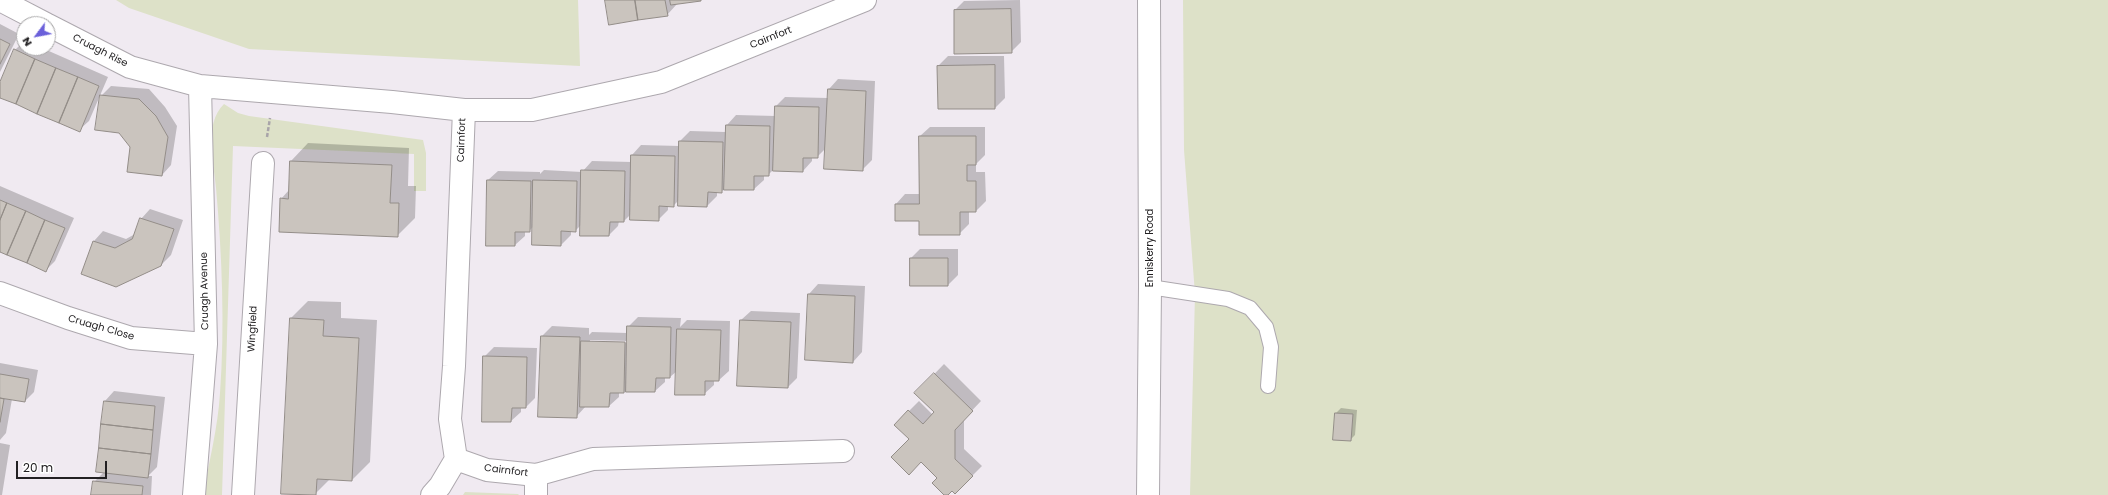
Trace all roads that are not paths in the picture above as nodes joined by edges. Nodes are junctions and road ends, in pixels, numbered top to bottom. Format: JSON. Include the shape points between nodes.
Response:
{"nodes":[{"id":1,"x":0,"y":0,"type":"edge"},
{"id":2,"x":865,"y":0,"type":"edge"},
{"id":3,"x":1149,"y":0,"type":"edge"},
{"id":4,"x":31,"y":16,"type":"edge"},
{"id":5,"x":56,"y":29,"type":"edge"},
{"id":6,"x":200,"y":86,"type":"junction"},
{"id":7,"x":464,"y":110,"type":"junction"},
{"id":8,"x":263,"y":163,"type":"road end"},
{"id":9,"x":1150,"y":288,"type":"junction"},
{"id":10,"x":0,"y":293,"type":"edge"},
{"id":11,"x":206,"y":344,"type":"junction"},
{"id":12,"x":1268,"y":386,"type":"dead end"},
{"id":13,"x":844,"y":451,"type":"dead end"},
{"id":14,"x":456,"y":459,"type":"junction"},
{"id":15,"x":536,"y":485,"type":"edge"},
{"id":16,"x":194,"y":495,"type":"edge"},
{"id":17,"x":243,"y":495,"type":"edge"},
{"id":18,"x":432,"y":495,"type":"edge"},
{"id":19,"x":1148,"y":495,"type":"edge"}],
"edges":[{"from":1,"to":4,"type":"street","name":"Cruagh Rise"},
{"from":2,"to":7,"type":"street","name":"Cairnfort","via":[[661,82],[532,110]]},
{"from":3,"to":9,"type":"street","name":"Enniskerry Road"},
{"from":5,"to":6,"type":"street","name":"Cruagh Rise","via":[[130,67]]},
{"from":6,"to":7,"type":"street"},
{"from":6,"to":11,"type":"street","name":"Cruagh Avenue"},
{"from":7,"to":14,"type":"street","name":"Cairnfort","via":[[450,418]]},
{"from":8,"to":17,"type":"street","name":"Wingfield"},
{"from":9,"to":12,"type":"lane","via":[[1228,299],[1250,308],[1266,327],[1271,347]]},
{"from":9,"to":19,"type":"street","name":"Enniskerry Road"},
{"from":10,"to":11,"type":"street","name":"Cruagh Close","via":[[131,338]]},
{"from":11,"to":16,"type":"street","name":"Cruagh Avenue"},
{"from":13,"to":15,"type":"street","name":"Cairnfort","via":[[593,459]]},
{"from":14,"to":15,"type":"street","name":"Cairnfort"},
{"from":14,"to":18,"type":"street"}]}
